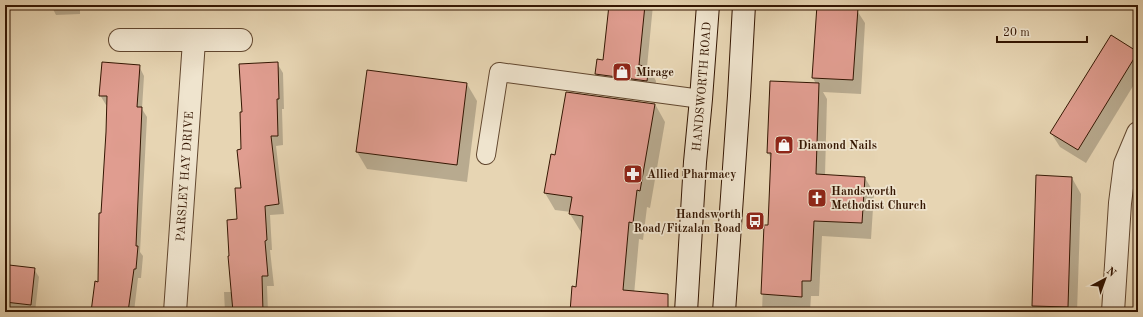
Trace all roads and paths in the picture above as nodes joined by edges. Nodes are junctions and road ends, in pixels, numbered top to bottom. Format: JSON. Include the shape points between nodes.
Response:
{"nodes":[{"id":1,"x":708,"y":5,"type":"edge"},
{"id":2,"x":744,"y":5,"type":"edge"},
{"id":3,"x":120,"y":40,"type":"dead end"},
{"id":4,"x":241,"y":40,"type":"dead end"},
{"id":5,"x":194,"y":41,"type":"junction"},
{"id":6,"x":702,"y":99,"type":"junction"},
{"id":7,"x":1138,"y":132,"type":"edge"},
{"id":8,"x":486,"y":155,"type":"dead end"},
{"id":9,"x":175,"y":312,"type":"edge"},
{"id":10,"x":686,"y":312,"type":"edge"},
{"id":11,"x":724,"y":312,"type":"edge"},
{"id":12,"x":1112,"y":312,"type":"edge"}],
"edges":[{"from":1,"to":6,"type":"main road","name":"HANDSWORTH ROAD"},
{"from":2,"to":11,"type":"main road"},
{"from":3,"to":5,"type":"main road"},
{"from":4,"to":5,"type":"main road"},
{"from":5,"to":9,"type":"main road","name":"PARSLEY HAY DRIVE"},
{"from":6,"to":8,"type":"lane","via":[[499,72]]},
{"from":6,"to":10,"type":"main road","name":"HANDSWORTH ROAD","via":[[695,162]]},
{"from":7,"to":12,"type":"main road","via":[[1125,164]]}]}
